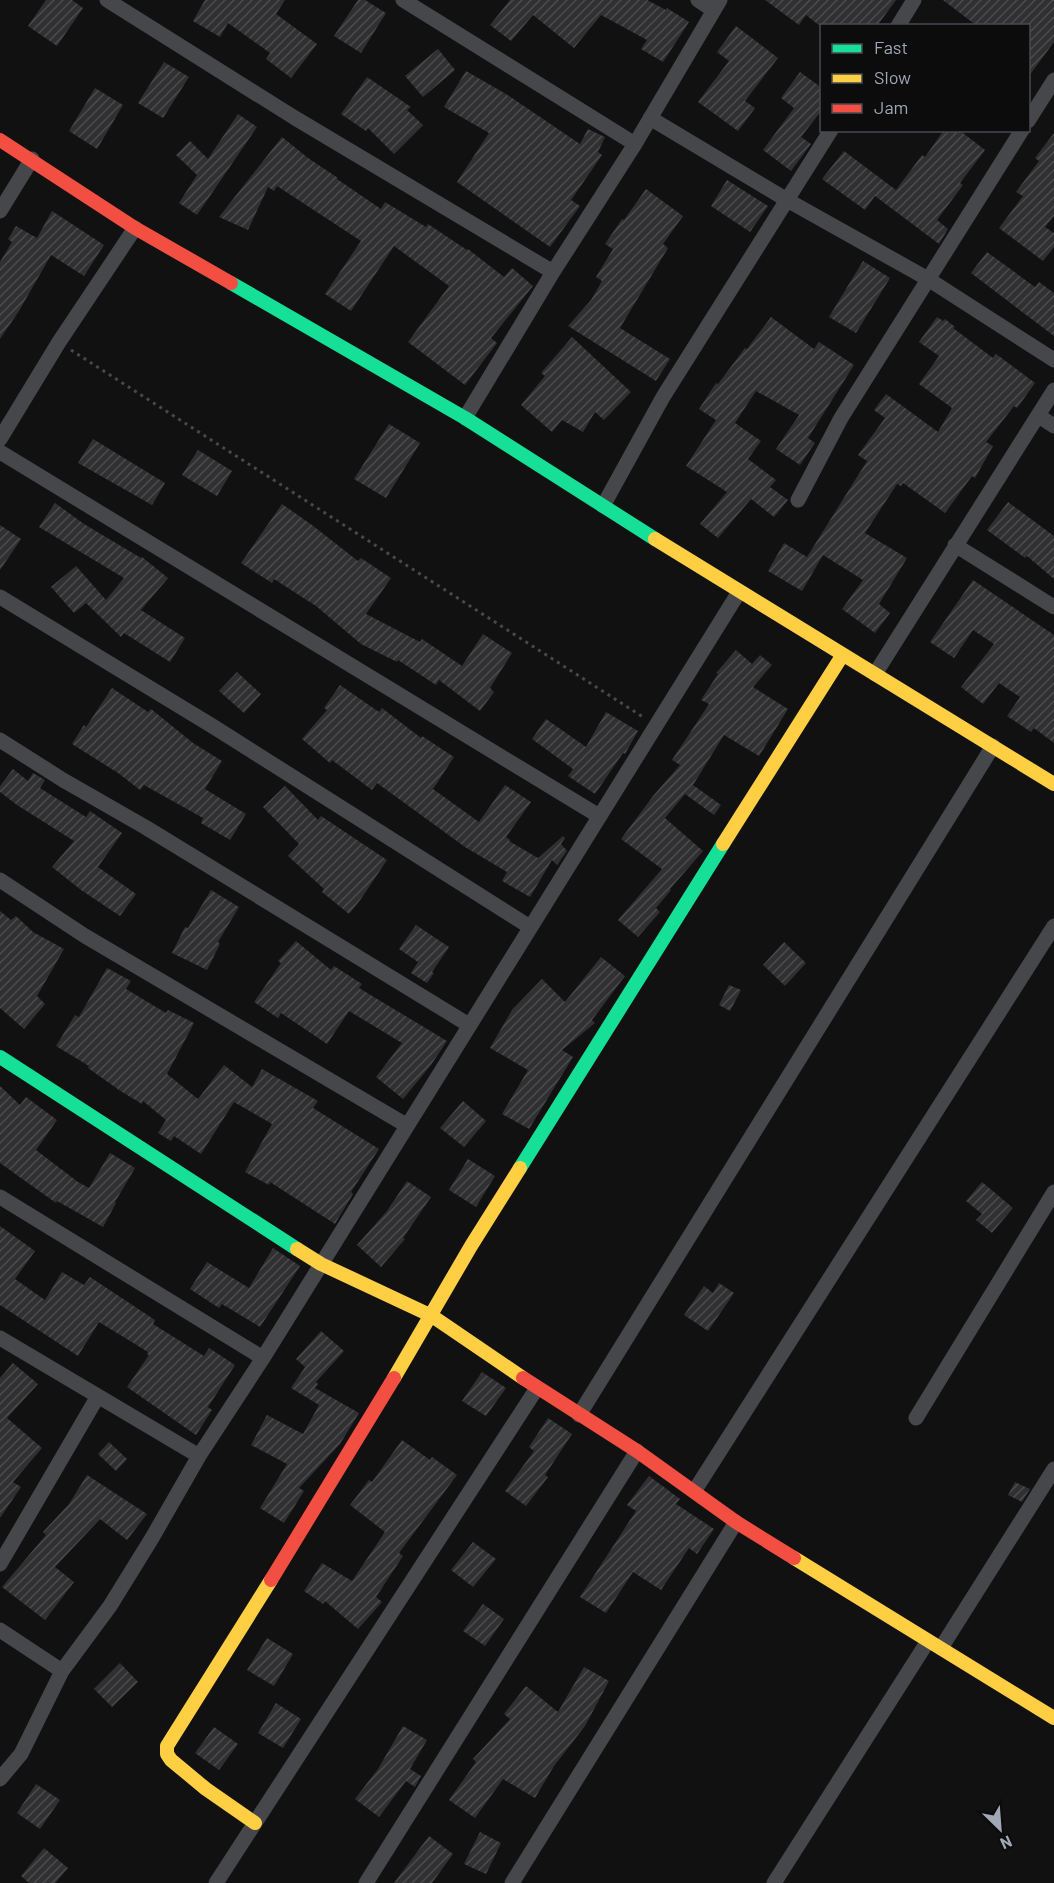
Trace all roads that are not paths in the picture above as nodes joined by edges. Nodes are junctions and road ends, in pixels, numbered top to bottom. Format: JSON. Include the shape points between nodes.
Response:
{"nodes":[{"id":1,"x":107,"y":0,"type":"edge"},
{"id":2,"x":403,"y":0,"type":"edge"},
{"id":3,"x":698,"y":0,"type":"edge"},
{"id":4,"x":914,"y":0,"type":"edge"},
{"id":5,"x":717,"y":5,"type":"edge"},
{"id":6,"x":899,"y":24,"type":"edge"},
{"id":7,"x":1054,"y":80,"type":"edge"},
{"id":8,"x":650,"y":117,"type":"junction"},
{"id":9,"x":1030,"y":119,"type":"edge"},
{"id":10,"x":830,"y":132,"type":"edge"},
{"id":11,"x":1021,"y":132,"type":"edge"},
{"id":12,"x":0,"y":140,"type":"edge"},
{"id":13,"x":635,"y":144,"type":"junction"},
{"id":14,"x":32,"y":159,"type":"junction"},
{"id":15,"x":787,"y":200,"type":"junction"},
{"id":16,"x":0,"y":211,"type":"edge"},
{"id":17,"x":135,"y":228,"type":"junction"},
{"id":18,"x":553,"y":272,"type":"junction"},
{"id":19,"x":928,"y":279,"type":"junction"},
{"id":20,"x":1054,"y":360,"type":"edge"},
{"id":21,"x":1054,"y":390,"type":"edge"},
{"id":22,"x":1039,"y":416,"type":"junction"},
{"id":23,"x":465,"y":418,"type":"junction"},
{"id":24,"x":1054,"y":426,"type":"edge"},
{"id":25,"x":0,"y":439,"type":"edge"},
{"id":26,"x":0,"y":452,"type":"edge"},
{"id":27,"x":798,"y":500,"type":"dead end"},
{"id":28,"x":603,"y":506,"type":"junction"},
{"id":29,"x":955,"y":545,"type":"junction"},
{"id":30,"x":739,"y":592,"type":"junction"},
{"id":31,"x":0,"y":597,"type":"edge"},
{"id":32,"x":1054,"y":607,"type":"edge"},
{"id":33,"x":842,"y":656,"type":"junction"},
{"id":34,"x":875,"y":674,"type":"junction"},
{"id":35,"x":0,"y":740,"type":"edge"},
{"id":36,"x":993,"y":747,"type":"junction"},
{"id":37,"x":1054,"y":784,"type":"edge"},
{"id":38,"x":599,"y":816,"type":"junction"},
{"id":39,"x":0,"y":880,"type":"edge"},
{"id":40,"x":1054,"y":926,"type":"edge"},
{"id":41,"x":530,"y":927,"type":"junction"},
{"id":42,"x":469,"y":1025,"type":"junction"},
{"id":43,"x":0,"y":1057,"type":"edge"},
{"id":44,"x":406,"y":1125,"type":"junction"},
{"id":45,"x":1054,"y":1192,"type":"edge"},
{"id":46,"x":0,"y":1197,"type":"edge"},
{"id":47,"x":321,"y":1264,"type":"junction"},
{"id":48,"x":432,"y":1316,"type":"junction"},
{"id":49,"x":0,"y":1338,"type":"edge"},
{"id":50,"x":263,"y":1358,"type":"junction"},
{"id":51,"x":537,"y":1388,"type":"junction"},
{"id":52,"x":98,"y":1396,"type":"junction"},
{"id":53,"x":579,"y":1415,"type":"junction"},
{"id":54,"x":916,"y":1418,"type":"dead end"},
{"id":55,"x":637,"y":1451,"type":"junction"},
{"id":56,"x":199,"y":1456,"type":"junction"},
{"id":57,"x":1054,"y":1469,"type":"edge"},
{"id":58,"x":695,"y":1490,"type":"junction"},
{"id":59,"x":736,"y":1522,"type":"junction"},
{"id":60,"x":0,"y":1564,"type":"edge"},
{"id":61,"x":0,"y":1630,"type":"edge"},
{"id":62,"x":934,"y":1644,"type":"junction"},
{"id":63,"x":62,"y":1671,"type":"junction"},
{"id":64,"x":1054,"y":1718,"type":"edge"},
{"id":65,"x":0,"y":1777,"type":"edge"},
{"id":66,"x":255,"y":1823,"type":"junction"},
{"id":67,"x":216,"y":1883,"type":"edge"},
{"id":68,"x":366,"y":1883,"type":"edge"},
{"id":69,"x":512,"y":1883,"type":"edge"},
{"id":70,"x":775,"y":1883,"type":"edge"}],
"edges":[{"from":1,"to":18,"type":"street","via":[[294,118]]},
{"from":2,"to":13,"type":"street"},
{"from":3,"to":5,"type":"street"},
{"from":4,"to":6,"type":"street"},
{"from":5,"to":8,"type":"street"},
{"from":7,"to":9,"type":"street"},
{"from":8,"to":13,"type":"street"},
{"from":8,"to":15,"type":"street"},
{"from":10,"to":15,"type":"street"},
{"from":11,"to":19,"type":"street"},
{"from":12,"to":14,"type":"street"},
{"from":13,"to":18,"type":"street"},
{"from":14,"to":16,"type":"street"},
{"from":14,"to":17,"type":"street"},
{"from":15,"to":19,"type":"street"},
{"from":15,"to":28,"type":"street","via":[[663,397]]},
{"from":17,"to":23,"type":"street"},
{"from":17,"to":25,"type":"street"},
{"from":18,"to":23,"type":"street"},
{"from":19,"to":20,"type":"street"},
{"from":19,"to":27,"type":"street","via":[[841,418]]},
{"from":21,"to":22,"type":"street"},
{"from":22,"to":24,"type":"street"},
{"from":22,"to":29,"type":"street"},
{"from":23,"to":28,"type":"street"},
{"from":26,"to":38,"type":"street"},
{"from":28,"to":30,"type":"street"},
{"from":29,"to":32,"type":"street"},
{"from":29,"to":34,"type":"street"},
{"from":30,"to":33,"type":"street"},
{"from":30,"to":38,"type":"street"},
{"from":31,"to":41,"type":"street"},
{"from":33,"to":34,"type":"street"},
{"from":33,"to":48,"type":"street","via":[[471,1246]]},
{"from":34,"to":36,"type":"street"},
{"from":35,"to":42,"type":"street"},
{"from":36,"to":37,"type":"street"},
{"from":36,"to":53,"type":"street"},
{"from":38,"to":41,"type":"street"},
{"from":39,"to":44,"type":"street","via":[[85,936]]},
{"from":40,"to":58,"type":"street"},
{"from":41,"to":42,"type":"street"},
{"from":42,"to":44,"type":"street"},
{"from":43,"to":47,"type":"street"},
{"from":44,"to":47,"type":"street"},
{"from":45,"to":54,"type":"street"},
{"from":46,"to":50,"type":"street"},
{"from":47,"to":48,"type":"street"},
{"from":47,"to":50,"type":"street"},
{"from":48,"to":51,"type":"street"},
{"from":48,"to":66,"type":"street","via":[[301,1536],[167,1746],[171,1760]]},
{"from":49,"to":52,"type":"street"},
{"from":50,"to":56,"type":"street"},
{"from":51,"to":53,"type":"street"},
{"from":51,"to":66,"type":"street"},
{"from":52,"to":56,"type":"street"},
{"from":52,"to":60,"type":"street"},
{"from":53,"to":55,"type":"street"},
{"from":55,"to":58,"type":"street"},
{"from":55,"to":68,"type":"street"},
{"from":56,"to":63,"type":"street","via":[[116,1596]]},
{"from":57,"to":62,"type":"street"},
{"from":58,"to":59,"type":"street"},
{"from":59,"to":62,"type":"street"},
{"from":59,"to":69,"type":"street"},
{"from":61,"to":63,"type":"street"},
{"from":62,"to":64,"type":"street"},
{"from":62,"to":70,"type":"street"},
{"from":63,"to":65,"type":"street","via":[[21,1754]]},
{"from":66,"to":67,"type":"street"}]}
